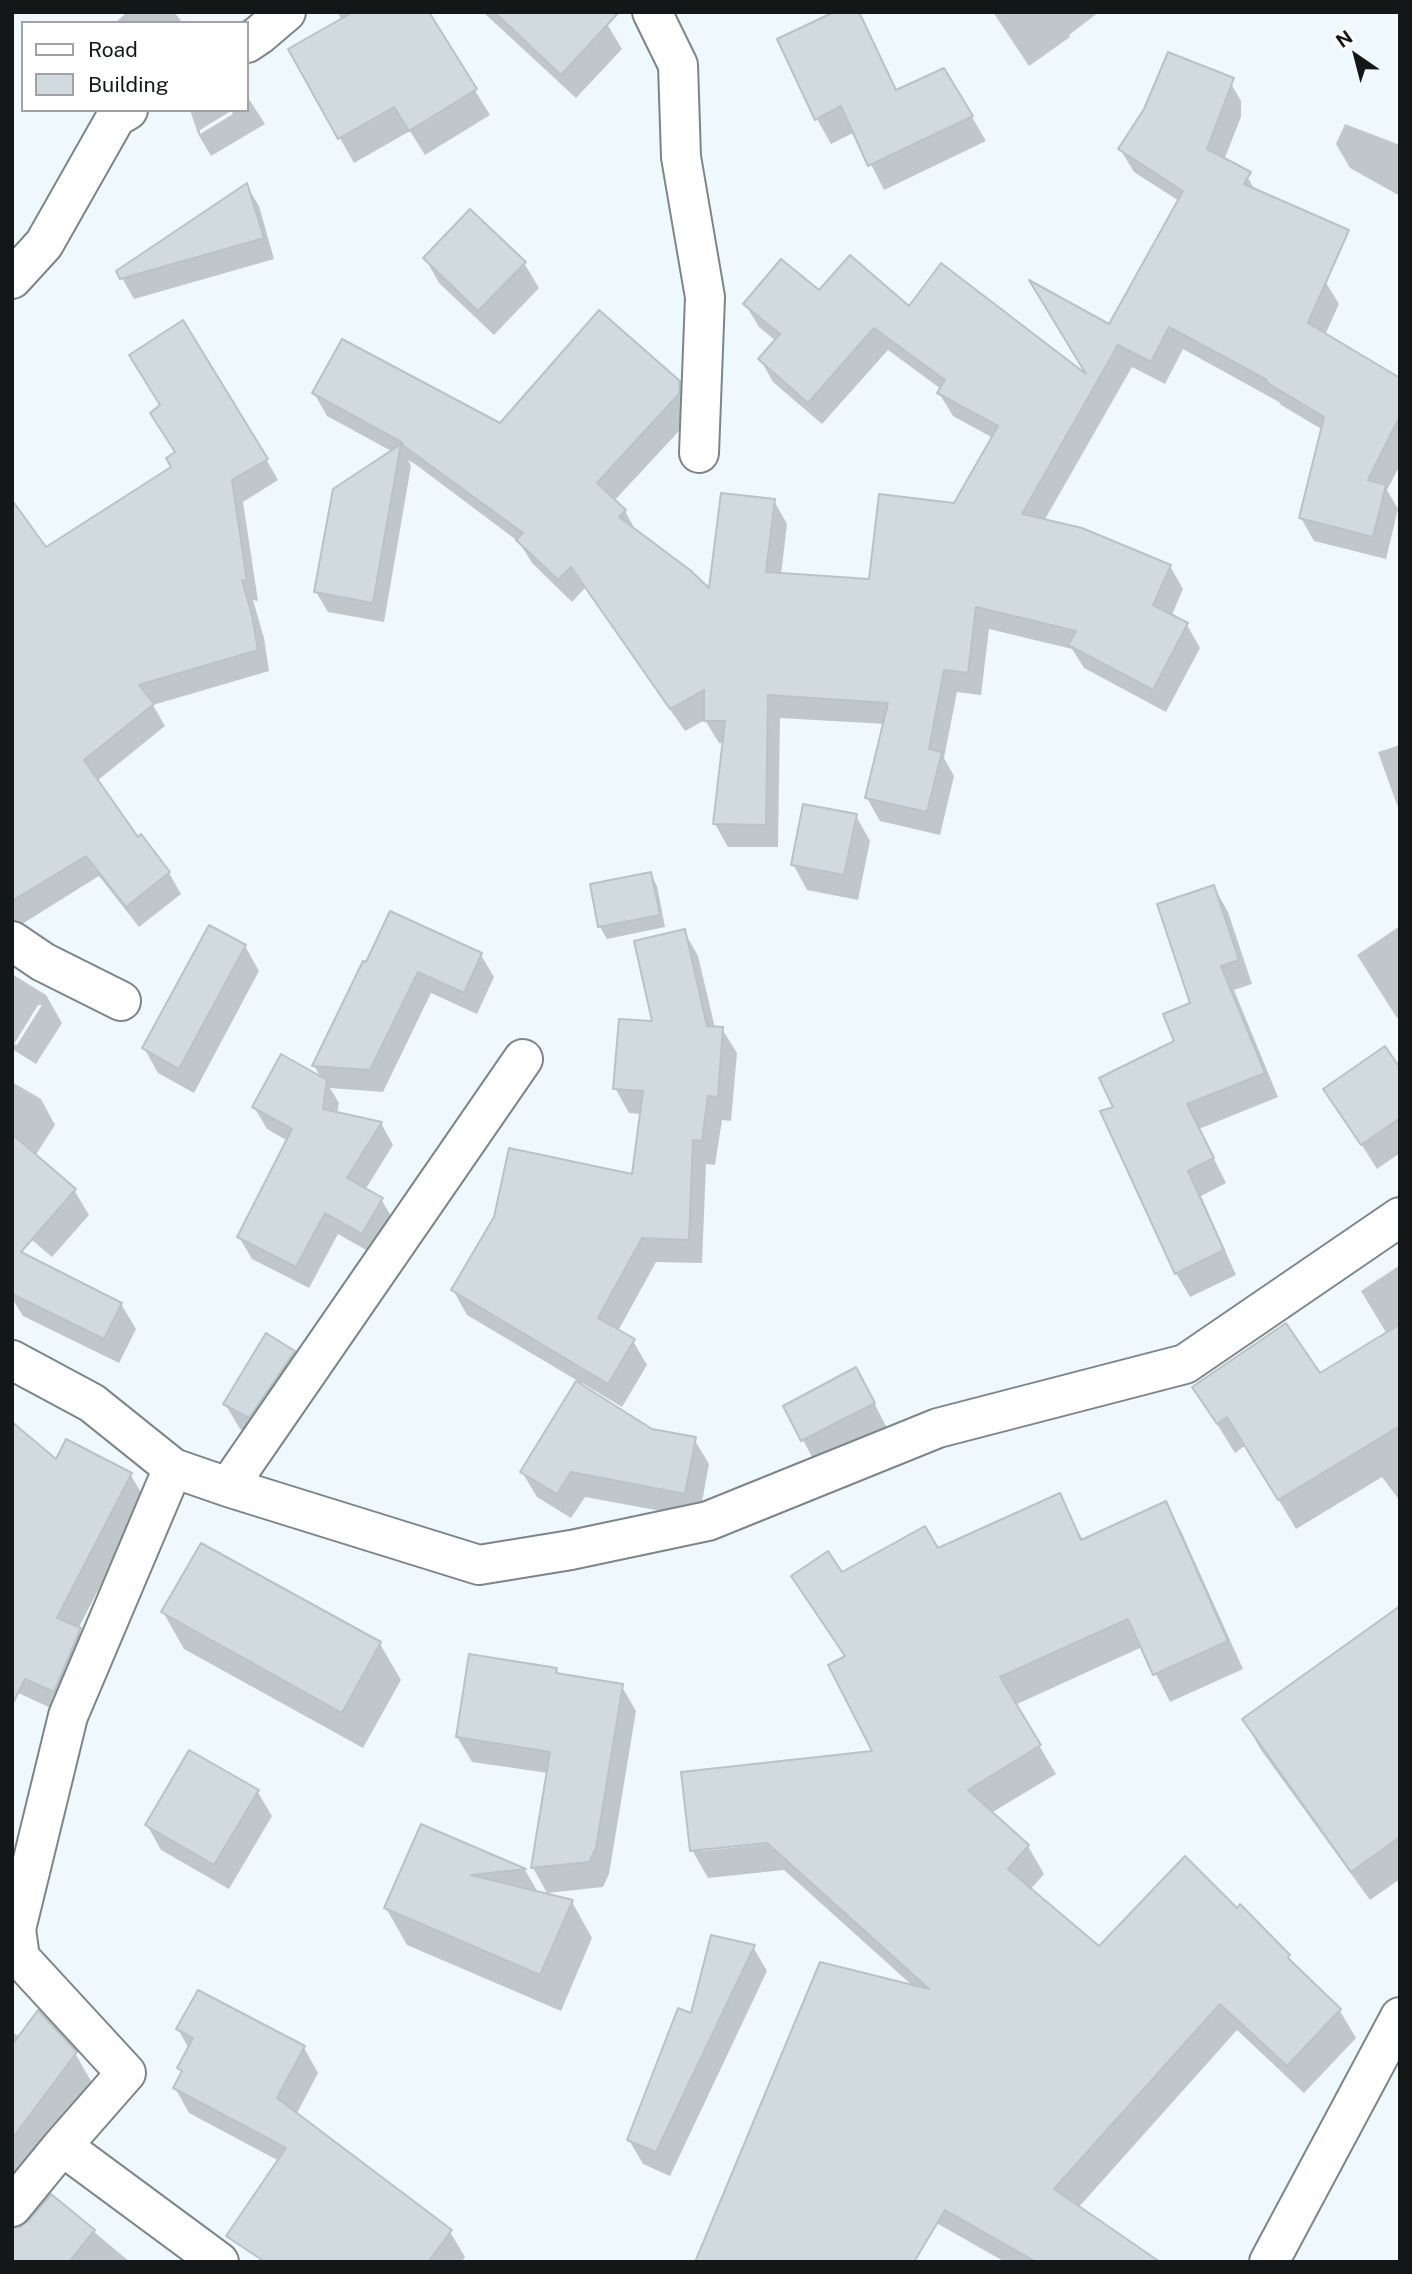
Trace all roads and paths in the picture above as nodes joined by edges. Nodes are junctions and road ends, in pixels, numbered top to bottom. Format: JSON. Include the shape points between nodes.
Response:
{"nodes":[{"id":1,"x":286,"y":12,"type":"edge"},
{"id":2,"x":652,"y":12,"type":"edge"},
{"id":3,"x":248,"y":42,"type":"edge"},
{"id":4,"x":125,"y":112,"type":"edge"},
{"id":5,"x":12,"y":279,"type":"edge"},
{"id":6,"x":699,"y":453,"type":"dead end"},
{"id":7,"x":12,"y":942,"type":"edge"},
{"id":8,"x":121,"y":1001,"type":"dead end"},
{"id":9,"x":523,"y":1059,"type":"dead end"},
{"id":10,"x":1400,"y":1217,"type":"edge"},
{"id":11,"x":12,"y":1360,"type":"edge"},
{"id":12,"x":173,"y":1468,"type":"junction"},
{"id":13,"x":228,"y":1487,"type":"junction"},
{"id":14,"x":1400,"y":2017,"type":"edge"},
{"id":15,"x":62,"y":2146,"type":"junction"},
{"id":16,"x":12,"y":2207,"type":"edge"},
{"id":17,"x":219,"y":2262,"type":"edge"},
{"id":18,"x":1269,"y":2262,"type":"edge"}],
"edges":[{"from":1,"to":3,"type":"street"},
{"from":2,"to":6,"type":"street","via":[[678,65],[681,157],[705,297]]},
{"from":4,"to":5,"type":"street","via":[[116,117],[44,244]]},
{"from":7,"to":8,"type":"street"},
{"from":9,"to":13,"type":"street"},
{"from":10,"to":13,"type":"street","via":[[1185,1364],[938,1428],[708,1521],[479,1565]]},
{"from":11,"to":12,"type":"street","via":[[92,1403]]},
{"from":12,"to":13,"type":"street"},
{"from":12,"to":15,"type":"street","via":[[68,1716],[16,1929],[20,1958],[126,2073]]},
{"from":14,"to":18,"type":"street"},
{"from":15,"to":16,"type":"street"},
{"from":15,"to":17,"type":"street"}]}
